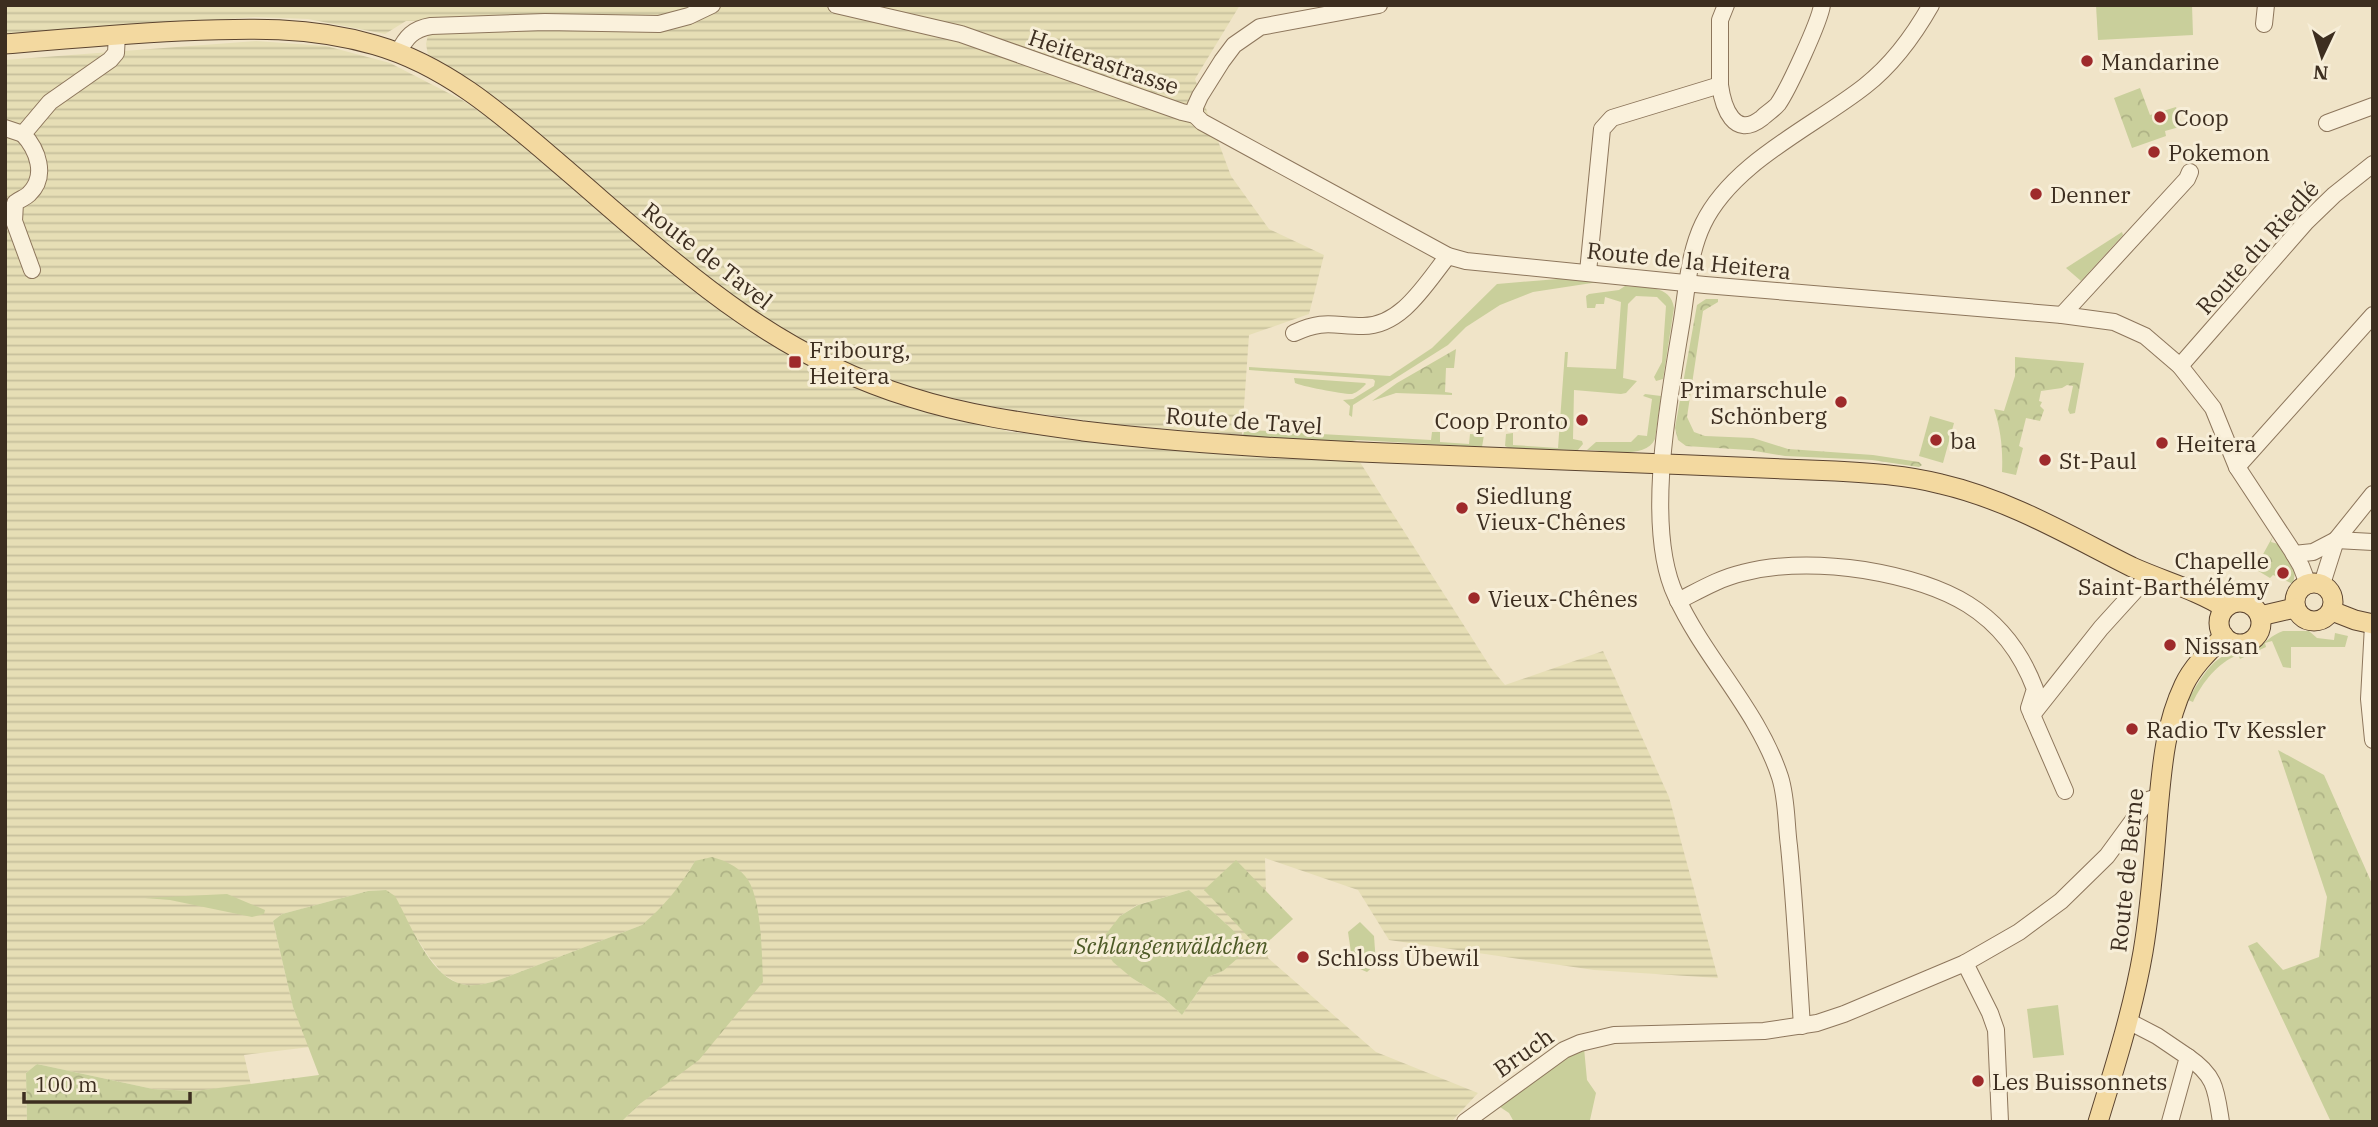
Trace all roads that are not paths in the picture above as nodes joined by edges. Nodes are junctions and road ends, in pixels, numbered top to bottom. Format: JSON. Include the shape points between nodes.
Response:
{"nodes":[{"id":1,"x":712,"y":5,"type":"edge"},
{"id":2,"x":836,"y":5,"type":"edge"},
{"id":3,"x":1379,"y":5,"type":"edge"},
{"id":4,"x":1726,"y":5,"type":"edge"},
{"id":5,"x":1822,"y":5,"type":"edge"},
{"id":6,"x":1931,"y":5,"type":"edge"},
{"id":7,"x":2266,"y":5,"type":"edge"},
{"id":8,"x":2264,"y":24,"type":"dead end"},
{"id":9,"x":117,"y":34,"type":"junction"},
{"id":10,"x":5,"y":44,"type":"edge"},
{"id":11,"x":398,"y":53,"type":"junction"},
{"id":12,"x":1720,"y":85,"type":"junction"},
{"id":13,"x":2373,"y":106,"type":"edge"},
{"id":14,"x":1195,"y":115,"type":"junction"},
{"id":15,"x":2327,"y":123,"type":"dead end"},
{"id":16,"x":5,"y":128,"type":"edge"},
{"id":17,"x":23,"y":134,"type":"junction"},
{"id":18,"x":2373,"y":164,"type":"edge"},
{"id":19,"x":2190,"y":172,"type":"dead end"},
{"id":20,"x":1448,"y":256,"type":"junction"},
{"id":21,"x":33,"y":270,"type":"dead end"},
{"id":22,"x":1588,"y":272,"type":"junction"},
{"id":23,"x":1687,"y":283,"type":"junction"},
{"id":24,"x":2062,"y":315,"type":"junction"},
{"id":25,"x":2373,"y":315,"type":"edge"},
{"id":26,"x":1294,"y":333,"type":"dead end"},
{"id":27,"x":2180,"y":366,"type":"junction"},
{"id":28,"x":1663,"y":463,"type":"junction"},
{"id":29,"x":2237,"y":467,"type":"junction"},
{"id":30,"x":2373,"y":494,"type":"edge"},
{"id":31,"x":2336,"y":540,"type":"junction"},
{"id":32,"x":2373,"y":542,"type":"edge"},
{"id":33,"x":2294,"y":554,"type":"junction"},
{"id":34,"x":2150,"y":575,"type":"junction"},
{"id":35,"x":2315,"y":584,"type":"junction"},
{"id":36,"x":1678,"y":600,"type":"junction"},
{"id":37,"x":2225,"y":608,"type":"junction"},
{"id":38,"x":2295,"y":608,"type":"junction"},
{"id":39,"x":2332,"y":611,"type":"junction"},
{"id":40,"x":2260,"y":616,"type":"junction"},
{"id":41,"x":2373,"y":624,"type":"edge"},
{"id":42,"x":2224,"y":636,"type":"junction"},
{"id":43,"x":2032,"y":715,"type":"junction"},
{"id":44,"x":2373,"y":740,"type":"edge"},
{"id":45,"x":2065,"y":792,"type":"dead end"},
{"id":46,"x":2160,"y":796,"type":"junction"},
{"id":47,"x":1965,"y":964,"type":"junction"},
{"id":48,"x":2128,"y":1021,"type":"junction"},
{"id":49,"x":1802,"y":1026,"type":"junction"},
{"id":50,"x":2188,"y":1057,"type":"junction"},
{"id":51,"x":1465,"y":1122,"type":"edge"},
{"id":52,"x":2000,"y":1122,"type":"edge"},
{"id":53,"x":2098,"y":1122,"type":"edge"},
{"id":54,"x":2170,"y":1122,"type":"edge"},
{"id":55,"x":2221,"y":1122,"type":"edge"}],
"edges":[{"from":1,"to":11,"type":"street","via":[[659,24],[431,26],[415,30]]},
{"from":2,"to":14,"type":"street","name":"Heiterastrasse","via":[[961,34]]},
{"from":3,"to":14,"type":"street","via":[[1260,27],[1234,45],[1222,61],[1200,96]]},
{"from":4,"to":12,"type":"street","via":[[1720,20]]},
{"from":5,"to":12,"type":"street","via":[[1777,106],[1748,125],[1733,120],[1725,109]]},
{"from":6,"to":23,"type":"street","via":[[1900,52],[1876,76],[1777,147],[1729,188],[1703,225]]},
{"from":7,"to":8,"type":"street"},
{"from":9,"to":10,"type":"main road","name":"Route de Tavel"},
{"from":9,"to":11,"type":"main road","name":"Route de Tavel","via":[[273,28],[348,38]]},
{"from":9,"to":17,"type":"street","via":[[116,53],[110,60],[50,102]]},
{"from":11,"to":28,"type":"main road","name":"Route de Tavel","via":[[492,106],[745,318],[822,363],[909,397],[1006,420],[1153,439],[1311,450]]},
{"from":12,"to":22,"type":"street","via":[[1612,118],[1602,129]]},
{"from":13,"to":15,"type":"street"},
{"from":14,"to":20,"type":"street","name":"Route de la Heitera"},
{"from":16,"to":17,"type":"street"},
{"from":17,"to":21,"type":"street","via":[[40,160],[31,192],[15,203],[14,220]]},
{"from":18,"to":27,"type":"street","name":"Route du Riedlé","via":[[2305,222]]},
{"from":19,"to":24,"type":"street"},
{"from":20,"to":22,"type":"street","name":"Route de la Heitera","via":[[1508,267]]},
{"from":20,"to":26,"type":"street","via":[[1393,317],[1377,325],[1325,323]]},
{"from":22,"to":23,"type":"street","name":"Route de la Heitera"},
{"from":23,"to":24,"type":"street","name":"Route de la Heitera"},
{"from":23,"to":28,"type":"street"},
{"from":24,"to":27,"type":"street","name":"Route de la Heitera","via":[[2114,322],[2145,336]]},
{"from":25,"to":29,"type":"street"},
{"from":27,"to":29,"type":"street","name":"Route de la Heitera","via":[[2213,408]]},
{"from":28,"to":34,"type":"main road","name":"Route de Tavel","via":[[1882,474],[1942,484],[2038,519]]},
{"from":28,"to":36,"type":"street","via":[[1661,536]]},
{"from":29,"to":33,"type":"street","name":"Route de la Heitera"},
{"from":30,"to":31,"type":"street"},
{"from":31,"to":32,"type":"street"},
{"from":31,"to":33,"type":"street","via":[[2313,552]]},
{"from":31,"to":35,"type":"street"},
{"from":33,"to":35,"type":"street","name":"Route de la Heitera"},
{"from":34,"to":37,"type":"main road","name":"Route de Tavel"},
{"from":34,"to":43,"type":"street"},
{"from":35,"to":38,"type":"main road","via":[[2297,593]]},
{"from":35,"to":39,"type":"main road","via":[[2332,596]]},
{"from":36,"to":43,"type":"street","via":[[1740,573],[1797,566],[1860,570],[1934,586],[1972,606],[2013,649],[2035,689],[2029,708]]},
{"from":36,"to":49,"type":"street","via":[[1754,722],[1781,780]]},
{"from":37,"to":40,"type":"main road","via":[[2242,602],[2253,606]]},
{"from":37,"to":42,"type":"main road","via":[[2219,622]]},
{"from":38,"to":39,"type":"main road","via":[[2303,619],[2316,622]]},
{"from":38,"to":40,"type":"main road"},
{"from":39,"to":41,"type":"main road"},
{"from":40,"to":42,"type":"main road","via":[[2260,629],[2253,639],[2235,643]]},
{"from":41,"to":44,"type":"street","via":[[2369,699]]},
{"from":42,"to":46,"type":"main road","name":"Route de Berne","via":[[2197,665],[2176,705],[2165,746]]},
{"from":43,"to":45,"type":"street"},
{"from":46,"to":47,"type":"street","name":"Bruch","via":[[2148,800],[2107,856],[2061,901]]},
{"from":46,"to":48,"type":"main road","name":"Route de Berne","via":[[2148,916]]},
{"from":47,"to":49,"type":"street","name":"Bruch","via":[[1844,1014]]},
{"from":47,"to":52,"type":"street","via":[[1996,1030]]},
{"from":48,"to":50,"type":"street"},
{"from":48,"to":53,"type":"main road","name":"Route de Berne"},
{"from":49,"to":51,"type":"street","name":"Bruch","via":[[1614,1035],[1580,1043]]},
{"from":50,"to":54,"type":"street"},
{"from":50,"to":55,"type":"street","via":[[2209,1073]]}]}
